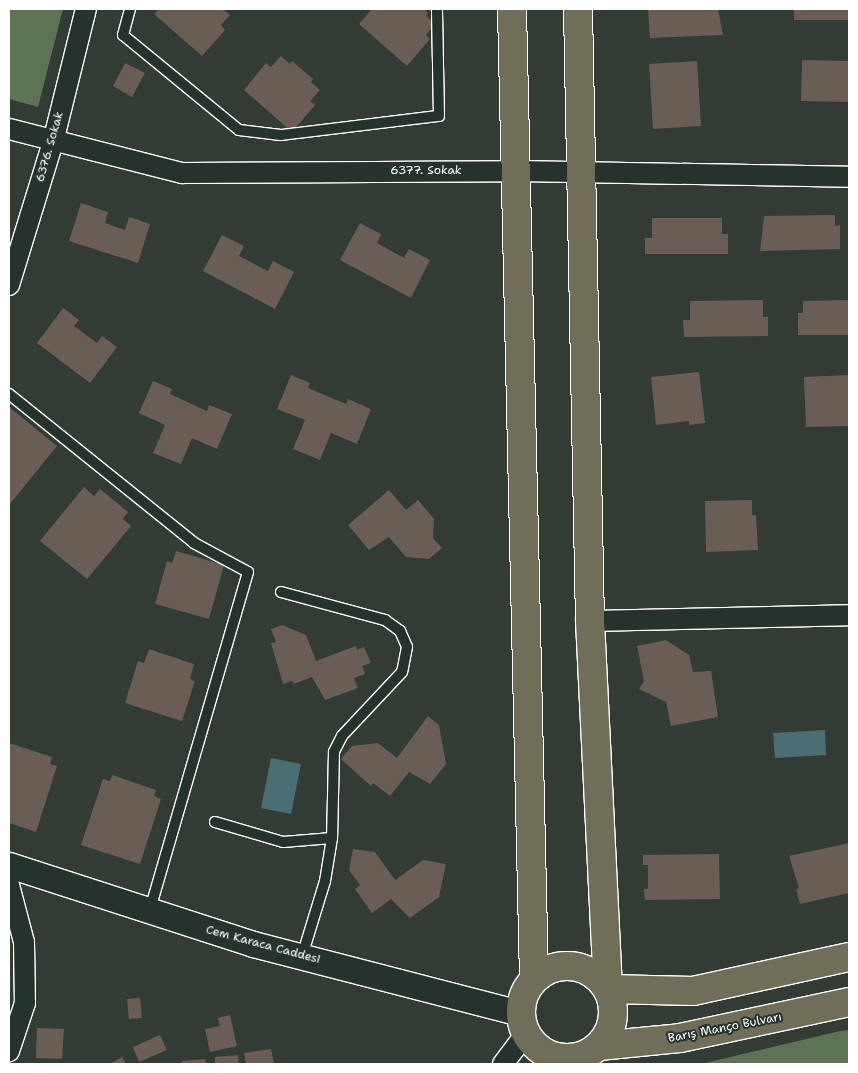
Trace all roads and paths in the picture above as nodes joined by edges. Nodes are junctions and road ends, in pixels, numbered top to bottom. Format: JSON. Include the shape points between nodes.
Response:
{"nodes":[{"id":1,"x":86,"y":9,"type":"edge"},
{"id":2,"x":130,"y":9,"type":"edge"},
{"id":3,"x":437,"y":9,"type":"edge"},
{"id":4,"x":512,"y":9,"type":"edge"},
{"id":5,"x":578,"y":9,"type":"edge"},
{"id":6,"x":9,"y":129,"type":"edge"},
{"id":7,"x":53,"y":142,"type":"junction"},
{"id":8,"x":517,"y":171,"type":"junction"},
{"id":9,"x":581,"y":173,"type":"junction"},
{"id":10,"x":849,"y":177,"type":"edge"},
{"id":11,"x":9,"y":284,"type":"edge"},
{"id":12,"x":9,"y":394,"type":"edge"},
{"id":13,"x":282,"y":592,"type":"dead end"},
{"id":14,"x":849,"y":615,"type":"edge"},
{"id":15,"x":590,"y":621,"type":"junction"},
{"id":16,"x":215,"y":822,"type":"dead end"},
{"id":17,"x":332,"y":838,"type":"junction"},
{"id":18,"x":9,"y":865,"type":"edge"},
{"id":19,"x":9,"y":884,"type":"edge"},
{"id":20,"x":150,"y":911,"type":"junction"},
{"id":21,"x":302,"y":956,"type":"junction"},
{"id":22,"x":849,"y":957,"type":"edge"},
{"id":23,"x":534,"y":979,"type":"junction"},
{"id":24,"x":608,"y":989,"type":"junction"},
{"id":25,"x":849,"y":1002,"type":"edge"},
{"id":26,"x":523,"y":1023,"type":"junction"},
{"id":27,"x":599,"y":1046,"type":"junction"},
{"id":28,"x":9,"y":1051,"type":"edge"},
{"id":29,"x":503,"y":1064,"type":"edge"}],
"edges":[{"from":1,"to":7,"type":"street","name":"6376. Sokak"},
{"from":2,"to":3,"type":"lane","via":[[123,35],[240,130],[281,135],[439,116]]},
{"from":4,"to":8,"type":"main road"},
{"from":5,"to":9,"type":"main road"},
{"from":6,"to":7,"type":"street","name":"6377. Sokak"},
{"from":7,"to":8,"type":"street","name":"6377. Sokak","via":[[182,173]]},
{"from":7,"to":11,"type":"street","name":"6376. Sokak"},
{"from":8,"to":9,"type":"street","name":"6377. Sokak"},
{"from":8,"to":23,"type":"main road"},
{"from":9,"to":10,"type":"street","name":"6377. Sokak"},
{"from":9,"to":15,"type":"main road"},
{"from":12,"to":20,"type":"lane","via":[[194,543],[248,572]]},
{"from":13,"to":17,"type":"lane","via":[[385,620],[400,631],[407,647],[402,672],[336,745],[332,760]]},
{"from":14,"to":15,"type":"street"},
{"from":15,"to":24,"type":"main road"},
{"from":16,"to":17,"type":"lane","via":[[283,842]]},
{"from":17,"to":21,"type":"lane","via":[[325,881]]},
{"from":18,"to":20,"type":"street","name":"Cem Karaca Caddesi"},
{"from":19,"to":28,"type":"street","via":[[24,942],[25,1003]]},
{"from":20,"to":21,"type":"street","name":"Cem Karaca Caddesi"},
{"from":21,"to":26,"type":"street","name":"Cem Karaca Caddesi"},
{"from":22,"to":24,"type":"main road","via":[[692,991]]},
{"from":23,"to":24,"type":"main road","via":[[552,968],[573,966],[593,974]]},
{"from":23,"to":26,"type":"main road","via":[[524,995]]},
{"from":24,"to":27,"type":"main road","via":[[612,1001],[612,1026]]},
{"from":25,"to":27,"type":"main road","name":"Barış Manço Bulvarı","via":[[680,1038]]},
{"from":26,"to":27,"type":"main road","via":[[540,1050],[559,1058],[580,1057]]},
{"from":26,"to":29,"type":"street"}]}
